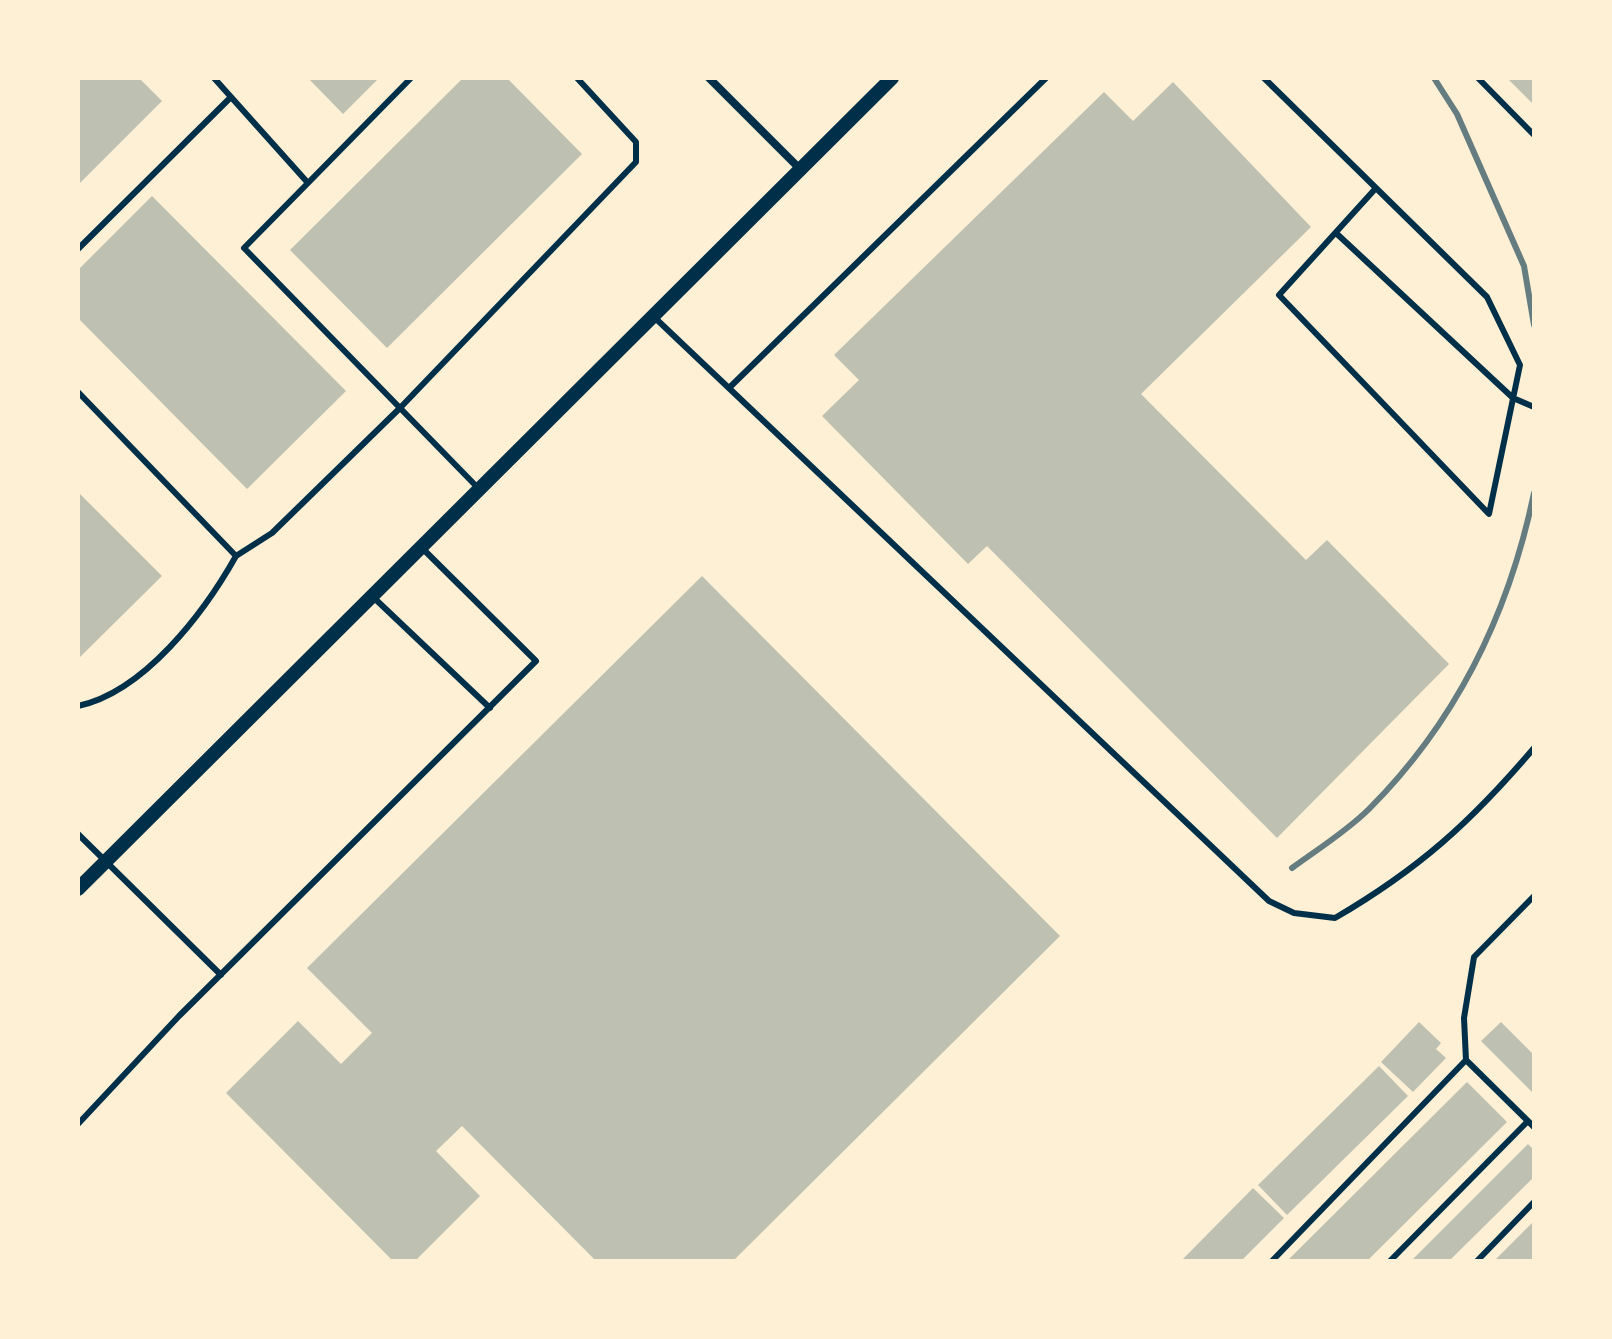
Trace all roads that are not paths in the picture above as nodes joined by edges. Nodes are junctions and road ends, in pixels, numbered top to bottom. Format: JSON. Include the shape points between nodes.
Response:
{"nodes":[{"id":1,"x":214,"y":78,"type":"edge"},
{"id":2,"x":411,"y":78,"type":"edge"},
{"id":3,"x":577,"y":78,"type":"edge"},
{"id":4,"x":709,"y":78,"type":"edge"},
{"id":5,"x":892,"y":78,"type":"edge"},
{"id":6,"x":1046,"y":78,"type":"edge"},
{"id":7,"x":1264,"y":78,"type":"edge"},
{"id":8,"x":1478,"y":78,"type":"edge"},
{"id":9,"x":231,"y":97,"type":"junction"},
{"id":10,"x":1534,"y":135,"type":"edge"},
{"id":11,"x":800,"y":169,"type":"junction"},
{"id":12,"x":308,"y":183,"type":"junction"},
{"id":13,"x":1376,"y":188,"type":"junction"},
{"id":14,"x":1336,"y":233,"type":"junction"},
{"id":15,"x":78,"y":249,"type":"edge"},
{"id":16,"x":653,"y":316,"type":"junction"},
{"id":17,"x":729,"y":388,"type":"junction"},
{"id":18,"x":78,"y":392,"type":"edge"},
{"id":19,"x":1513,"y":398,"type":"junction"},
{"id":20,"x":1534,"y":407,"type":"edge"},
{"id":21,"x":400,"y":408,"type":"junction"},
{"id":22,"x":479,"y":489,"type":"junction"},
{"id":23,"x":421,"y":547,"type":"junction"},
{"id":24,"x":236,"y":556,"type":"junction"},
{"id":25,"x":372,"y":596,"type":"junction"},
{"id":26,"x":78,"y":706,"type":"edge"},
{"id":27,"x":490,"y":708,"type":"junction"},
{"id":28,"x":1534,"y":748,"type":"edge"},
{"id":29,"x":78,"y":834,"type":"edge"},
{"id":30,"x":105,"y":862,"type":"junction"},
{"id":31,"x":78,"y":889,"type":"edge"},
{"id":32,"x":1534,"y":896,"type":"edge"},
{"id":33,"x":221,"y":975,"type":"junction"},
{"id":34,"x":1466,"y":1060,"type":"junction"},
{"id":35,"x":1528,"y":1121,"type":"junction"},
{"id":36,"x":78,"y":1124,"type":"edge"},
{"id":37,"x":1534,"y":1127,"type":"edge"},
{"id":38,"x":1534,"y":1202,"type":"edge"},
{"id":39,"x":1272,"y":1261,"type":"edge"},
{"id":40,"x":1390,"y":1261,"type":"edge"},
{"id":41,"x":1477,"y":1261,"type":"edge"}],
"edges":[{"from":1,"to":9,"type":"lane"},
{"from":2,"to":12,"type":"lane"},
{"from":3,"to":21,"type":"lane","via":[[636,142],[636,162]]},
{"from":4,"to":11,"type":"street"},
{"from":5,"to":11,"type":"street"},
{"from":6,"to":17,"type":"lane"},
{"from":7,"to":13,"type":"lane"},
{"from":8,"to":10,"type":"lane"},
{"from":9,"to":12,"type":"lane"},
{"from":9,"to":15,"type":"lane"},
{"from":11,"to":16,"type":"street"},
{"from":12,"to":21,"type":"lane","via":[[244,248]]},
{"from":13,"to":14,"type":"lane"},
{"from":13,"to":19,"type":"lane","via":[[1487,297],[1520,365]]},
{"from":14,"to":19,"type":"lane"},
{"from":14,"to":19,"type":"lane","via":[[1279,295],[1489,514]]},
{"from":16,"to":17,"type":"lane"},
{"from":16,"to":22,"type":"street"},
{"from":17,"to":28,"type":"lane","via":[[1230,866],[1269,901],[1294,913],[1335,918],[1433,854]]},
{"from":18,"to":24,"type":"lane"},
{"from":19,"to":20,"type":"lane"},
{"from":21,"to":22,"type":"lane"},
{"from":21,"to":24,"type":"lane","via":[[272,533]]},
{"from":22,"to":23,"type":"street"},
{"from":23,"to":25,"type":"street"},
{"from":23,"to":27,"type":"lane","via":[[536,661]]},
{"from":24,"to":26,"type":"lane","via":[[210,603],[137,678]]},
{"from":25,"to":27,"type":"lane"},
{"from":25,"to":30,"type":"street"},
{"from":27,"to":33,"type":"lane"},
{"from":29,"to":30,"type":"lane"},
{"from":30,"to":31,"type":"street"},
{"from":30,"to":33,"type":"lane"},
{"from":32,"to":34,"type":"lane","via":[[1474,957],[1464,1018]]},
{"from":33,"to":36,"type":"lane"},
{"from":34,"to":35,"type":"lane"},
{"from":34,"to":39,"type":"lane"},
{"from":35,"to":37,"type":"lane"},
{"from":35,"to":40,"type":"lane"},
{"from":38,"to":41,"type":"lane"}]}
